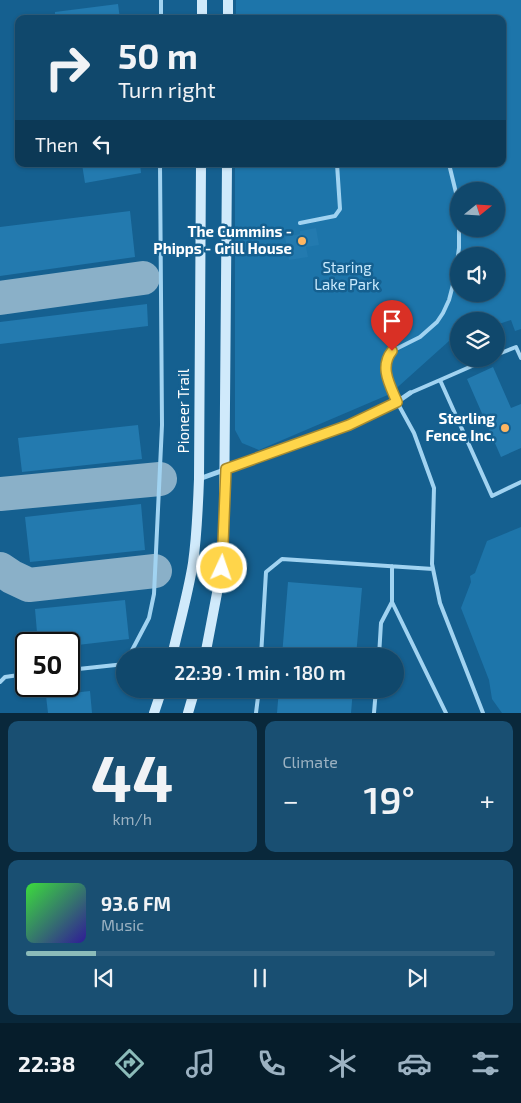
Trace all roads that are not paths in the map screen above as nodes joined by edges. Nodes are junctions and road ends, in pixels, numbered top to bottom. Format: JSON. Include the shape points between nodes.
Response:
{"nodes":[{"id":1,"x":161,"y":0,"type":"edge"},
{"id":2,"x":202,"y":0,"type":"edge"},
{"id":3,"x":228,"y":0,"type":"edge"},
{"id":4,"x":161,"y":15,"type":"edge"},
{"id":5,"x":202,"y":15,"type":"edge"},
{"id":6,"x":228,"y":15,"type":"edge"},
{"id":7,"x":160,"y":167,"type":"edge"},
{"id":8,"x":201,"y":167,"type":"edge"},
{"id":9,"x":227,"y":167,"type":"edge"},
{"id":10,"x":337,"y":167,"type":"edge"},
{"id":11,"x":450,"y":167,"type":"edge"},
{"id":12,"x":453,"y":182,"type":"edge"},
{"id":13,"x":300,"y":223,"type":"dead end"},
{"id":14,"x":459,"y":238,"type":"edge"},
{"id":15,"x":505,"y":351,"type":"edge"},
{"id":16,"x":521,"y":358,"type":"edge"},
{"id":17,"x":470,"y":367,"type":"edge"},
{"id":18,"x":440,"y":380,"type":"junction"},
{"id":19,"x":410,"y":393,"type":"joint"},
{"id":20,"x":397,"y":402,"type":"junction"},
{"id":21,"x":226,"y":469,"type":"junction"},
{"id":22,"x":199,"y":479,"type":"junction"},
{"id":23,"x":521,"y":482,"type":"edge"},
{"id":24,"x":392,"y":566,"type":"junction"},
{"id":25,"x":432,"y":569,"type":"junction"},
{"id":26,"x":392,"y":602,"type":"junction"},
{"id":27,"x":133,"y":648,"type":"edge"},
{"id":28,"x":174,"y":648,"type":"edge"},
{"id":29,"x":207,"y":648,"type":"edge"},
{"id":30,"x":262,"y":648,"type":"edge"},
{"id":31,"x":379,"y":648,"type":"edge"},
{"id":32,"x":116,"y":665,"type":"edge"},
{"id":33,"x":80,"y":669,"type":"edge"},
{"id":34,"x":15,"y":676,"type":"edge"},
{"id":35,"x":0,"y":682,"type":"edge"},
{"id":36,"x":159,"y":698,"type":"edge"},
{"id":37,"x":192,"y":698,"type":"edge"},
{"id":38,"x":258,"y":698,"type":"edge"},
{"id":39,"x":375,"y":698,"type":"edge"},
{"id":40,"x":154,"y":713,"type":"edge"},
{"id":41,"x":188,"y":713,"type":"edge"},
{"id":42,"x":256,"y":713,"type":"edge"},
{"id":43,"x":374,"y":713,"type":"edge"},
{"id":44,"x":446,"y":713,"type":"edge"},
{"id":45,"x":484,"y":713,"type":"edge"}],
"edges":[{"from":1,"to":4,"type":"lane"},
{"from":2,"to":5,"type":"main road"},
{"from":3,"to":6,"type":"main road"},
{"from":7,"to":27,"type":"lane","via":[[162,425],[154,594],[149,618]]},
{"from":8,"to":22,"type":"main road","name":"Pioneer Trail"},
{"from":9,"to":21,"type":"main road"},
{"from":10,"to":13,"type":"lane","via":[[340,209],[335,216]]},
{"from":11,"to":12,"type":"lane"},
{"from":14,"to":20,"type":"lane","via":[[455,277],[443,313],[420,337],[392,351],[384,364]]},
{"from":15,"to":16,"type":"lane","via":[[516,347]]},
{"from":17,"to":18,"type":"lane"},
{"from":18,"to":19,"type":"lane"},
{"from":18,"to":23,"type":"lane","via":[[492,496]]},
{"from":19,"to":20,"type":"street"},
{"from":20,"to":21,"type":"street","via":[[349,425]]},
{"from":20,"to":25,"type":"lane","via":[[414,433],[434,488]]},
{"from":21,"to":22,"type":"street"},
{"from":21,"to":29,"type":"main road","via":[[222,568]]},
{"from":22,"to":28,"type":"main road","name":"Pioneer Trail","via":[[192,563]]},
{"from":24,"to":25,"type":"lane"},
{"from":24,"to":26,"type":"lane"},
{"from":24,"to":30,"type":"lane","via":[[282,559],[266,572]]},
{"from":25,"to":45,"type":"lane","via":[[440,603]]},
{"from":26,"to":31,"type":"lane","via":[[381,623]]},
{"from":26,"to":44,"type":"lane"},
{"from":32,"to":33,"type":"lane"},
{"from":34,"to":35,"type":"lane","via":[[5,677]]},
{"from":36,"to":40,"type":"main road"},
{"from":37,"to":41,"type":"main road"},
{"from":38,"to":42,"type":"lane"},
{"from":39,"to":43,"type":"lane"}]}
